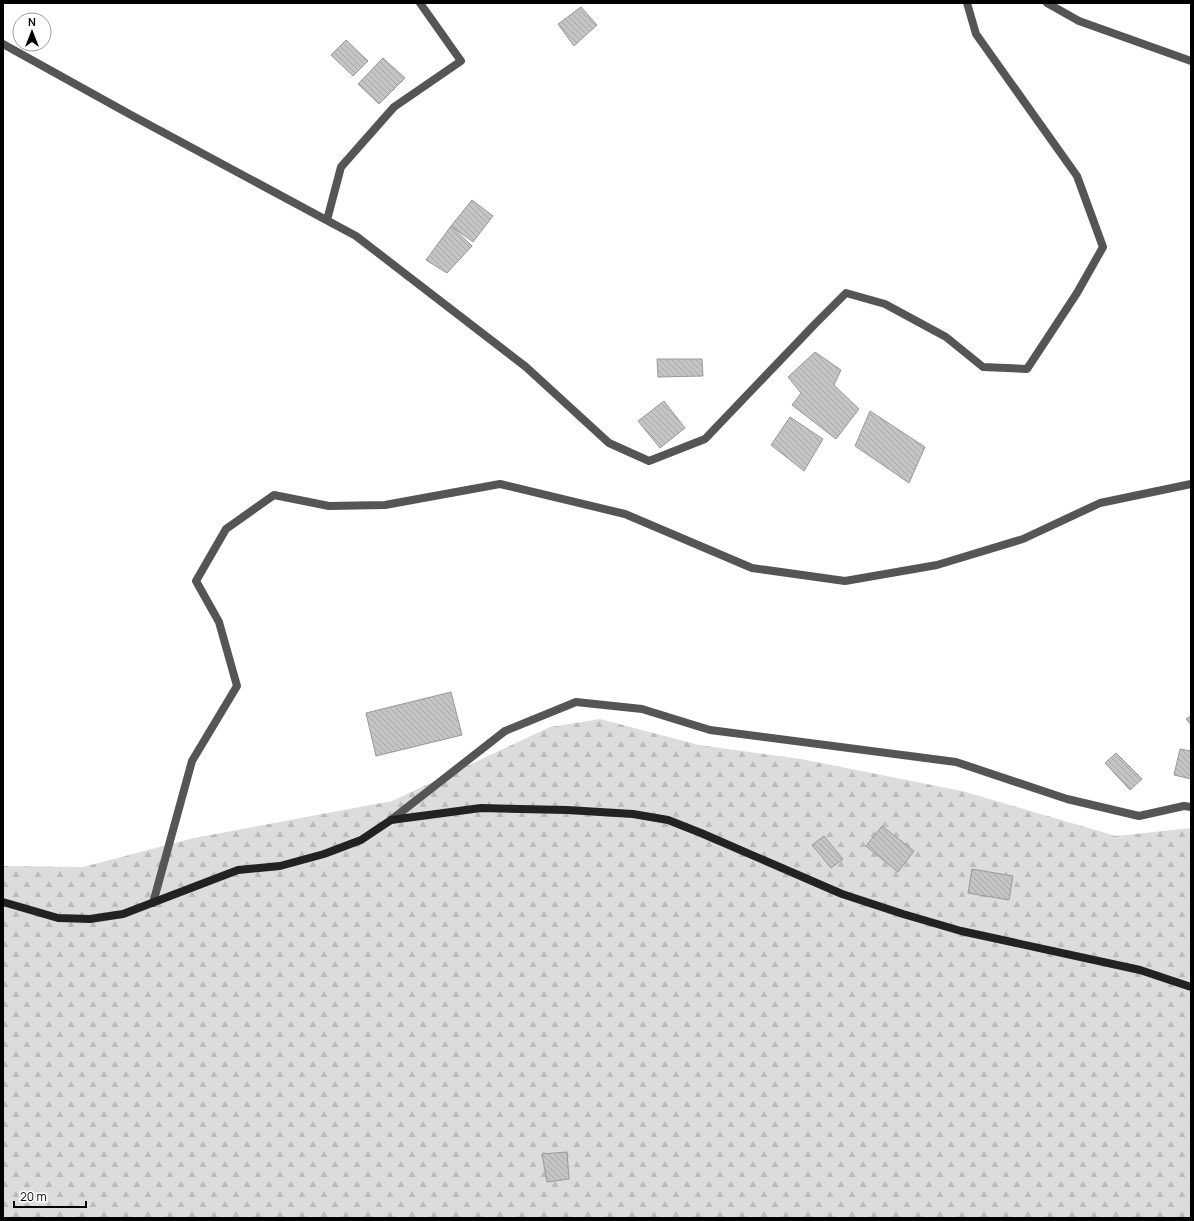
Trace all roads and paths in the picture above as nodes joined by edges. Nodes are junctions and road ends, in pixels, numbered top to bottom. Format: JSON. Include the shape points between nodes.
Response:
{"nodes":[{"id":1,"x":420,"y":3,"type":"edge"},
{"id":2,"x":967,"y":3,"type":"edge"},
{"id":3,"x":1047,"y":3,"type":"edge"},
{"id":4,"x":3,"y":44,"type":"edge"},
{"id":5,"x":1191,"y":60,"type":"edge"},
{"id":6,"x":327,"y":220,"type":"junction"},
{"id":7,"x":1191,"y":484,"type":"edge"},
{"id":8,"x":1191,"y":807,"type":"edge"},
{"id":9,"x":391,"y":820,"type":"junction"},
{"id":10,"x":3,"y":902,"type":"edge"},
{"id":11,"x":154,"y":903,"type":"junction"},
{"id":12,"x":1191,"y":987,"type":"edge"}],
"edges":[{"from":1,"to":6,"type":"street","via":[[461,61],[394,107],[341,167]]},
{"from":2,"to":6,"type":"street","via":[[976,34],[1077,176],[1104,247],[1027,369],[983,367],[946,336],[885,304],[846,293],[706,439],[649,461],[609,443],[526,367],[356,236]]},
{"from":3,"to":5,"type":"street","via":[[1079,21]]},
{"from":4,"to":6,"type":"street"},
{"from":7,"to":11,"type":"street","via":[[1100,503],[1023,539],[937,565],[845,581],[752,568],[625,514],[500,484],[386,505],[329,506],[274,495],[226,529],[196,581],[219,622],[237,686],[192,761]]},
{"from":8,"to":9,"type":"street","via":[[1184,806],[1139,816],[1067,799],[956,762],[710,730],[642,709],[576,702],[505,731]]},
{"from":9,"to":11,"type":"main road","via":[[361,840],[331,851],[280,866],[238,870]]},
{"from":9,"to":12,"type":"main road","via":[[481,808],[633,814],[668,820],[842,894],[903,914],[961,931],[1140,970]]},
{"from":10,"to":11,"type":"main road","via":[[58,918],[90,919],[123,914]]}]}
